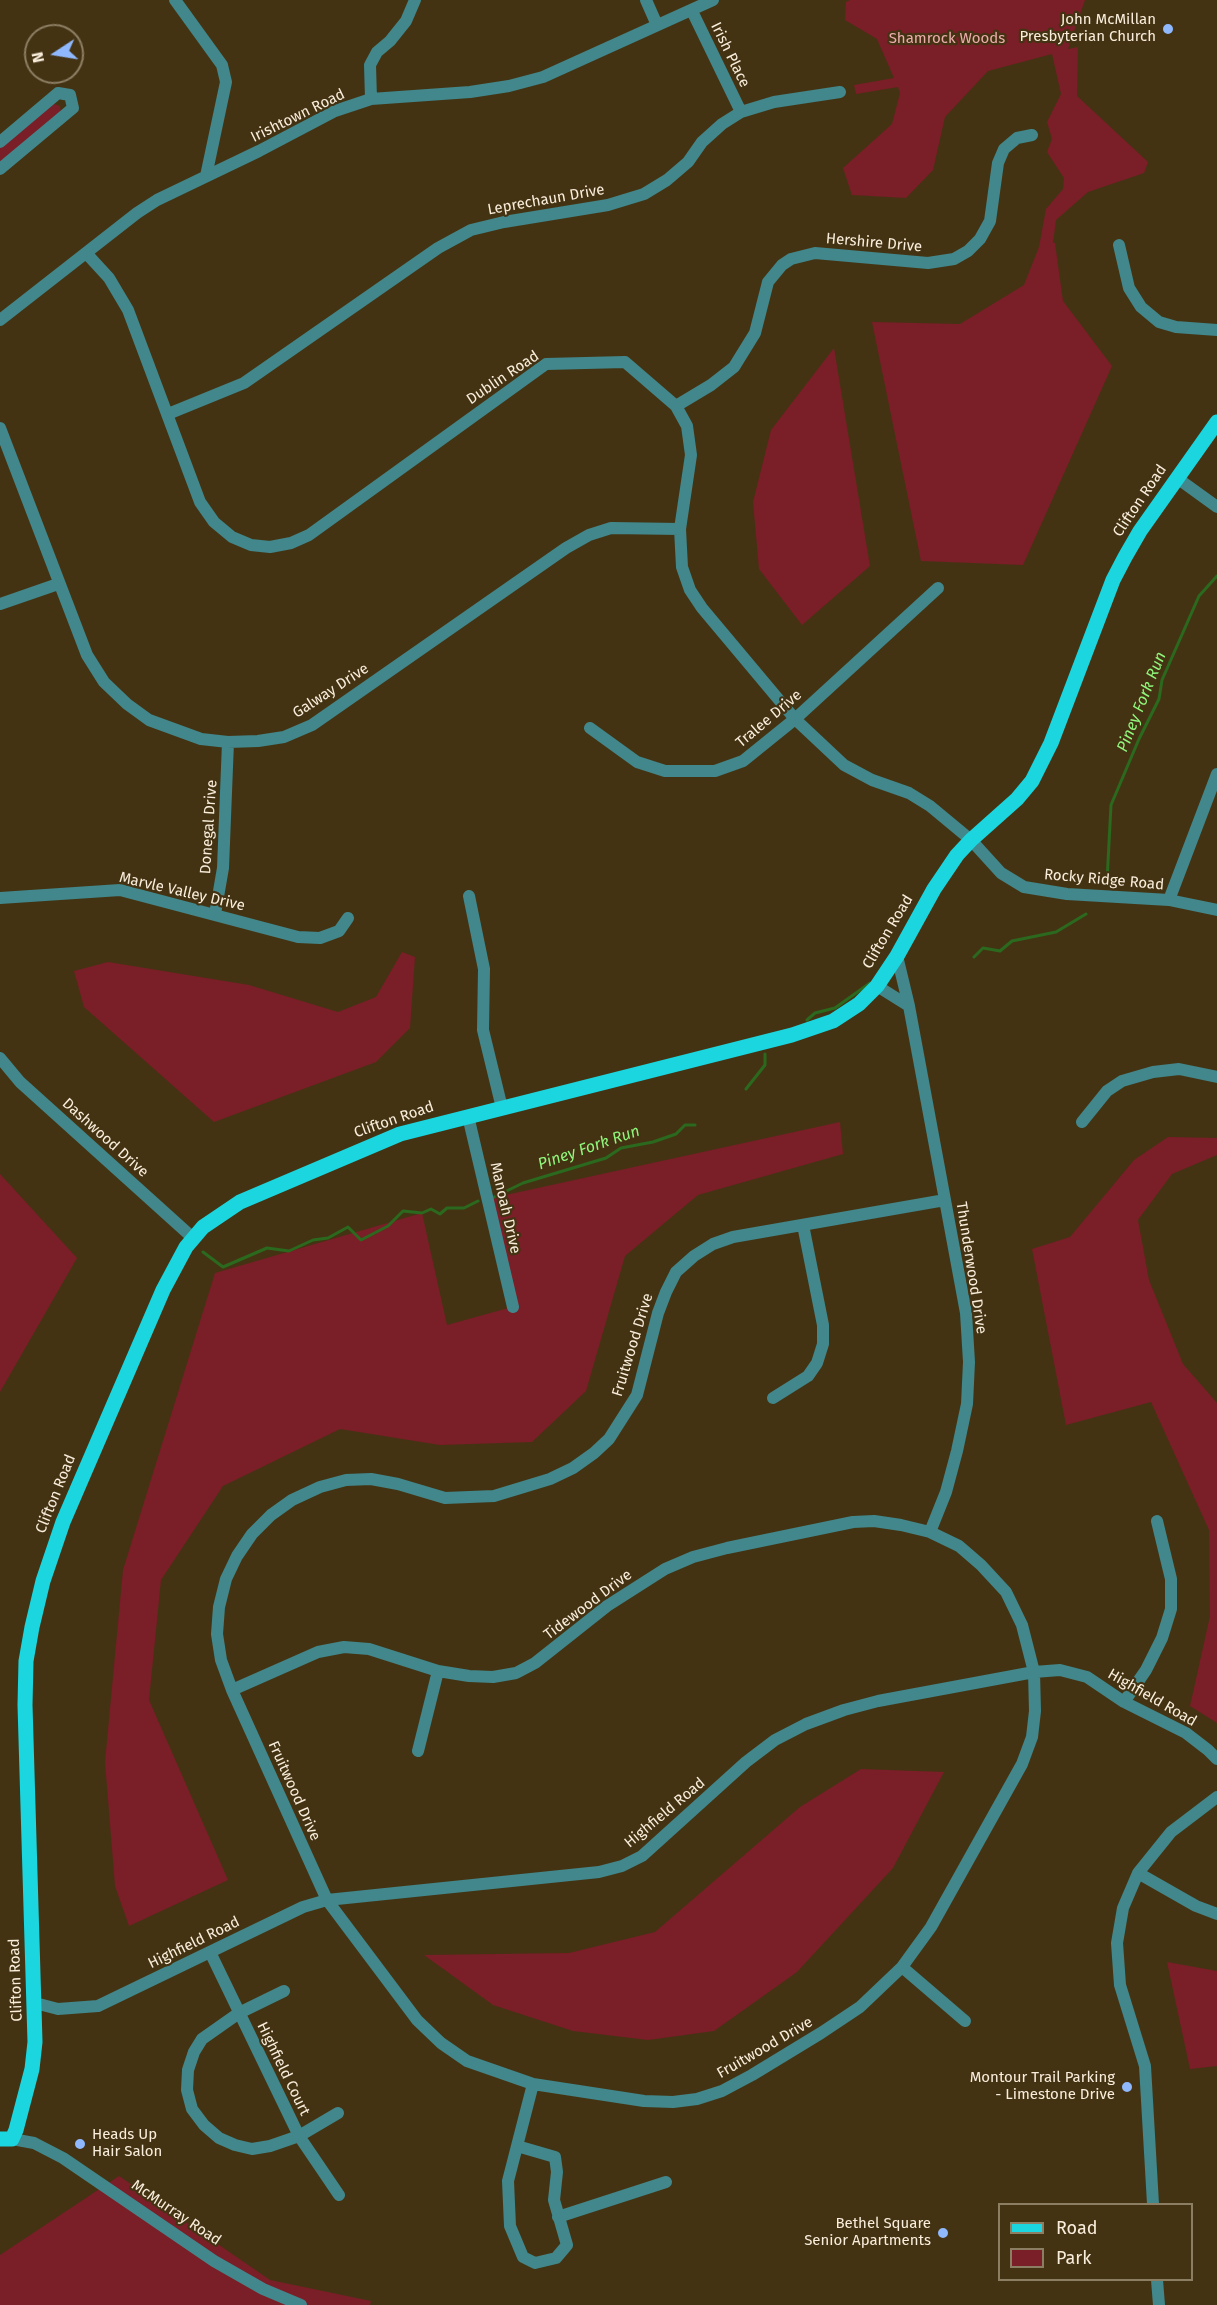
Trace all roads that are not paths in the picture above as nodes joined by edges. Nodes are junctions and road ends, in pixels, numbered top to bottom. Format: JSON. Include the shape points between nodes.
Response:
{"nodes":[{"id":1,"x":175,"y":0,"type":"edge"},
{"id":2,"x":415,"y":0,"type":"edge"},
{"id":3,"x":646,"y":0,"type":"edge"},
{"id":4,"x":713,"y":0,"type":"edge"},
{"id":5,"x":692,"y":11,"type":"junction"},
{"id":6,"x":657,"y":25,"type":"junction"},
{"id":7,"x":840,"y":92,"type":"dead end"},
{"id":8,"x":371,"y":99,"type":"junction"},
{"id":9,"x":741,"y":112,"type":"junction"},
{"id":10,"x":1032,"y":135,"type":"dead end"},
{"id":11,"x":0,"y":142,"type":"edge"},
{"id":12,"x":0,"y":169,"type":"edge"},
{"id":13,"x":206,"y":176,"type":"junction"},
{"id":14,"x":1119,"y":245,"type":"dead end"},
{"id":15,"x":87,"y":254,"type":"junction"},
{"id":16,"x":0,"y":320,"type":"edge"},
{"id":17,"x":1217,"y":330,"type":"edge"},
{"id":18,"x":676,"y":406,"type":"junction"},
{"id":19,"x":168,"y":414,"type":"junction"},
{"id":20,"x":1217,"y":422,"type":"edge"},
{"id":21,"x":0,"y":428,"type":"edge"},
{"id":22,"x":1177,"y":478,"type":"junction"},
{"id":23,"x":1217,"y":507,"type":"edge"},
{"id":24,"x":680,"y":529,"type":"junction"},
{"id":25,"x":58,"y":584,"type":"junction"},
{"id":26,"x":938,"y":588,"type":"dead end"},
{"id":27,"x":0,"y":604,"type":"edge"},
{"id":28,"x":795,"y":719,"type":"junction"},
{"id":29,"x":590,"y":728,"type":"dead end"},
{"id":30,"x":228,"y":742,"type":"junction"},
{"id":31,"x":1217,"y":774,"type":"edge"},
{"id":32,"x":970,"y":840,"type":"junction"},
{"id":33,"x":469,"y":896,"type":"dead end"},
{"id":34,"x":0,"y":898,"type":"edge"},
{"id":35,"x":1169,"y":900,"type":"junction"},
{"id":36,"x":1217,"y":910,"type":"edge"},
{"id":37,"x":215,"y":914,"type":"junction"},
{"id":38,"x":348,"y":918,"type":"dead end"},
{"id":39,"x":897,"y":956,"type":"junction"},
{"id":40,"x":876,"y":986,"type":"junction"},
{"id":41,"x":909,"y":1006,"type":"junction"},
{"id":42,"x":0,"y":1058,"type":"edge"},
{"id":43,"x":1217,"y":1077,"type":"edge"},
{"id":44,"x":502,"y":1108,"type":"junction"},
{"id":45,"x":468,"y":1116,"type":"junction"},
{"id":46,"x":1082,"y":1122,"type":"dead end"},
{"id":47,"x":945,"y":1200,"type":"junction"},
{"id":48,"x":803,"y":1225,"type":"junction"},
{"id":49,"x":193,"y":1238,"type":"junction"},
{"id":50,"x":513,"y":1307,"type":"dead end"},
{"id":51,"x":773,"y":1398,"type":"dead end"},
{"id":52,"x":1157,"y":1521,"type":"dead end"},
{"id":53,"x":930,"y":1532,"type":"junction"},
{"id":54,"x":438,"y":1671,"type":"junction"},
{"id":55,"x":1034,"y":1672,"type":"junction"},
{"id":56,"x":232,"y":1690,"type":"junction"},
{"id":57,"x":1124,"y":1702,"type":"junction"},
{"id":58,"x":418,"y":1751,"type":"dead end"},
{"id":59,"x":1217,"y":1760,"type":"edge"},
{"id":60,"x":1217,"y":1797,"type":"edge"},
{"id":61,"x":1138,"y":1873,"type":"junction"},
{"id":62,"x":327,"y":1900,"type":"junction"},
{"id":63,"x":1217,"y":1914,"type":"edge"},
{"id":64,"x":210,"y":1952,"type":"junction"},
{"id":65,"x":902,"y":1967,"type":"junction"},
{"id":66,"x":284,"y":1991,"type":"dead end"},
{"id":67,"x":35,"y":2003,"type":"junction"},
{"id":68,"x":239,"y":2013,"type":"junction"},
{"id":69,"x":965,"y":2021,"type":"dead end"},
{"id":70,"x":533,"y":2084,"type":"junction"},
{"id":71,"x":338,"y":2112,"type":"dead end"},
{"id":72,"x":299,"y":2136,"type":"junction"},
{"id":73,"x":6,"y":2139,"type":"edge"},
{"id":74,"x":518,"y":2146,"type":"junction"},
{"id":75,"x":666,"y":2182,"type":"dead end"},
{"id":76,"x":339,"y":2195,"type":"dead end"},
{"id":77,"x":1153,"y":2203,"type":"edge"},
{"id":78,"x":558,"y":2217,"type":"junction"},
{"id":79,"x":1157,"y":2281,"type":"edge"},
{"id":80,"x":301,"y":2305,"type":"edge"},
{"id":81,"x":1159,"y":2305,"type":"edge"}],
"edges":[{"from":1,"to":13,"type":"street","via":[[222,65],[226,82]]},
{"from":2,"to":8,"type":"street","via":[[406,21],[370,65]]},
{"from":3,"to":6,"type":"street"},
{"from":4,"to":5,"type":"street","name":"Irishtown Road"},
{"from":5,"to":6,"type":"street","name":"Irishtown Road"},
{"from":5,"to":9,"type":"street","name":"Irish Place"},
{"from":6,"to":8,"type":"street","name":"Irishtown Road","via":[[543,77],[509,87]]},
{"from":7,"to":9,"type":"street","name":"Leprechaun Drive","via":[[774,102]]},
{"from":8,"to":13,"type":"street","name":"Irishtown Road","via":[[335,111]]},
{"from":9,"to":19,"type":"street","name":"Leprechaun Drive","via":[[715,130],[667,180],[644,194],[608,205],[471,230],[438,248],[244,383]]},
{"from":10,"to":18,"type":"street","name":"Hershire Drive","via":[[1017,138],[1004,149],[998,163],[990,221],[968,251],[954,259],[928,263],[826,254],[791,259],[768,282],[755,333],[734,367]]},
{"from":11,"to":12,"type":"street","via":[[58,93],[70,95],[73,108]]},
{"from":13,"to":15,"type":"street","name":"Irishtown Road","via":[[137,213]]},
{"from":14,"to":17,"type":"street","via":[[1129,288],[1141,308],[1159,322],[1176,327]]},
{"from":15,"to":16,"type":"street","name":"Irishtown Road"},
{"from":15,"to":19,"type":"street","name":"Dublin Road","via":[[128,310]]},
{"from":18,"to":19,"type":"street","name":"Dublin Road","via":[[625,362],[546,364],[309,535],[270,547],[232,537],[214,522],[200,502]]},
{"from":18,"to":24,"type":"street","name":"Dublin Road","via":[[687,426],[691,455]]},
{"from":20,"to":22,"type":"main road","name":"Clifton Road"},
{"from":21,"to":25,"type":"street","name":"Galway Drive"},
{"from":22,"to":23,"type":"street"},
{"from":22,"to":32,"type":"main road","name":"Clifton Road","via":[[1119,569],[1039,770],[1017,799]]},
{"from":24,"to":28,"type":"street","name":"Dublin Road","via":[[682,567],[690,590]]},
{"from":24,"to":30,"type":"street","name":"Galway Drive","via":[[611,528],[590,535],[312,725],[285,737]]},
{"from":25,"to":27,"type":"street"},
{"from":25,"to":30,"type":"street","name":"Galway Drive","via":[[87,655],[104,682],[127,704],[149,720],[175,731]]},
{"from":26,"to":28,"type":"street","name":"Tralee Drive"},
{"from":28,"to":29,"type":"street","name":"Tralee Drive","via":[[743,761],[715,771],[665,771],[637,762]]},
{"from":28,"to":32,"type":"street","name":"Dublin Road","via":[[844,765],[909,793]]},
{"from":30,"to":37,"type":"street","name":"Donegal Drive","via":[[223,868]]},
{"from":31,"to":35,"type":"street"},
{"from":32,"to":35,"type":"street","name":"Rocky Ridge Road","via":[[1001,873],[1024,887],[1066,894]]},
{"from":32,"to":39,"type":"main road","name":"Clifton Road","via":[[945,872]]},
{"from":33,"to":44,"type":"street","via":[[484,969],[483,1030]]},
{"from":34,"to":37,"type":"street","name":"Marvle Valley Drive","via":[[120,890]]},
{"from":35,"to":36,"type":"street","name":"Rocky Ridge Road"},
{"from":37,"to":38,"type":"street","name":"Marvle Valley Drive","via":[[298,937],[320,938],[339,931]]},
{"from":39,"to":40,"type":"main road","name":"Clifton Road"},
{"from":39,"to":41,"type":"street","name":"Thunderwood Drive"},
{"from":40,"to":41,"type":"street"},
{"from":40,"to":44,"type":"main road","name":"Clifton Road","via":[[843,1015],[814,1028]]},
{"from":41,"to":47,"type":"street","name":"Thunderwood Drive"},
{"from":42,"to":49,"type":"street","name":"Dashwood Drive","via":[[20,1082]]},
{"from":43,"to":46,"type":"street","via":[[1179,1069],[1122,1081],[1107,1091]]},
{"from":44,"to":45,"type":"main road","name":"Clifton Road"},
{"from":45,"to":49,"type":"main road","name":"Clifton Road","via":[[400,1134],[240,1202]]},
{"from":45,"to":50,"type":"street","name":"Manoah Drive"},
{"from":47,"to":48,"type":"street","name":"Fruitwood Drive"},
{"from":47,"to":53,"type":"street","name":"Thunderwood Drive","via":[[966,1313],[969,1362],[967,1404],[957,1451]]},
{"from":48,"to":51,"type":"street","via":[[823,1325],[823,1344],[808,1376]]},
{"from":48,"to":56,"type":"street","name":"Fruitwood Drive","via":[[713,1244],[676,1272],[658,1313],[637,1395],[609,1439],[573,1468],[494,1496],[469,1498],[445,1498],[371,1479],[346,1480],[291,1500],[271,1515],[237,1556],[219,1607],[220,1659]]},
{"from":49,"to":67,"type":"main road","name":"Clifton Road","via":[[173,1269],[83,1472],[52,1551],[32,1627],[25,1705]]},
{"from":52,"to":57,"type":"street","via":[[1171,1580],[1170,1609],[1162,1638]]},
{"from":53,"to":54,"type":"street","name":"Tidewood Drive","via":[[901,1524],[852,1522],[693,1557],[633,1587],[535,1663],[516,1672],[493,1677]]},
{"from":53,"to":55,"type":"street","name":"Tidewood Drive","via":[[959,1546],[1006,1592],[1022,1626]]},
{"from":54,"to":56,"type":"street","name":"Tidewood Drive","via":[[369,1649],[345,1647],[318,1652]]},
{"from":54,"to":58,"type":"street"},
{"from":55,"to":57,"type":"street","name":"Highfield Road","via":[[1060,1670],[1087,1677]]},
{"from":55,"to":62,"type":"street","name":"Highfield Road","via":[[878,1701],[806,1724],[775,1740],[746,1762],[642,1856],[622,1866],[599,1872]]},
{"from":55,"to":65,"type":"street","name":"Fruitwood Drive","via":[[1032,1737],[1022,1764],[930,1927]]},
{"from":56,"to":62,"type":"street","name":"Fruitwood Drive"},
{"from":57,"to":59,"type":"street","name":"Highfield Road","via":[[1186,1733]]},
{"from":60,"to":61,"type":"street","via":[[1171,1832]]},
{"from":61,"to":63,"type":"street"},
{"from":61,"to":77,"type":"street","via":[[1123,1908],[1117,1943],[1120,1985],[1145,2066]]},
{"from":62,"to":64,"type":"street","name":"Highfield Road","via":[[303,1907]]},
{"from":62,"to":70,"type":"street","name":"Fruitwood Drive","via":[[417,2020],[441,2043],[467,2061]]},
{"from":64,"to":67,"type":"street","name":"Highfield Road","via":[[98,2006],[58,2009]]},
{"from":64,"to":68,"type":"street","name":"Highfield Court"},
{"from":65,"to":69,"type":"street"},
{"from":65,"to":70,"type":"street","name":"Fruitwood Drive","via":[[860,2007],[722,2091],[673,2102],[644,2101]]},
{"from":66,"to":68,"type":"street"},
{"from":67,"to":73,"type":"main road","name":"Clifton Road","via":[[32,2069]]},
{"from":68,"to":72,"type":"street","name":"Highfield Court"},
{"from":68,"to":72,"type":"street","via":[[202,2039],[194,2052],[187,2090],[192,2109],[219,2138],[235,2145],[252,2149]]},
{"from":70,"to":74,"type":"street"},
{"from":71,"to":72,"type":"street"},
{"from":72,"to":76,"type":"street","name":"Highfield Court"},
{"from":73,"to":80,"type":"street","name":"McMurray Road","via":[[33,2143],[63,2158],[223,2266]]},
{"from":74,"to":78,"type":"street","via":[[555,2157],[554,2200]]},
{"from":74,"to":78,"type":"street","via":[[508,2181],[510,2226],[523,2257],[535,2263],[556,2258],[567,2245]]},
{"from":75,"to":78,"type":"street"},
{"from":79,"to":81,"type":"street"}]}
